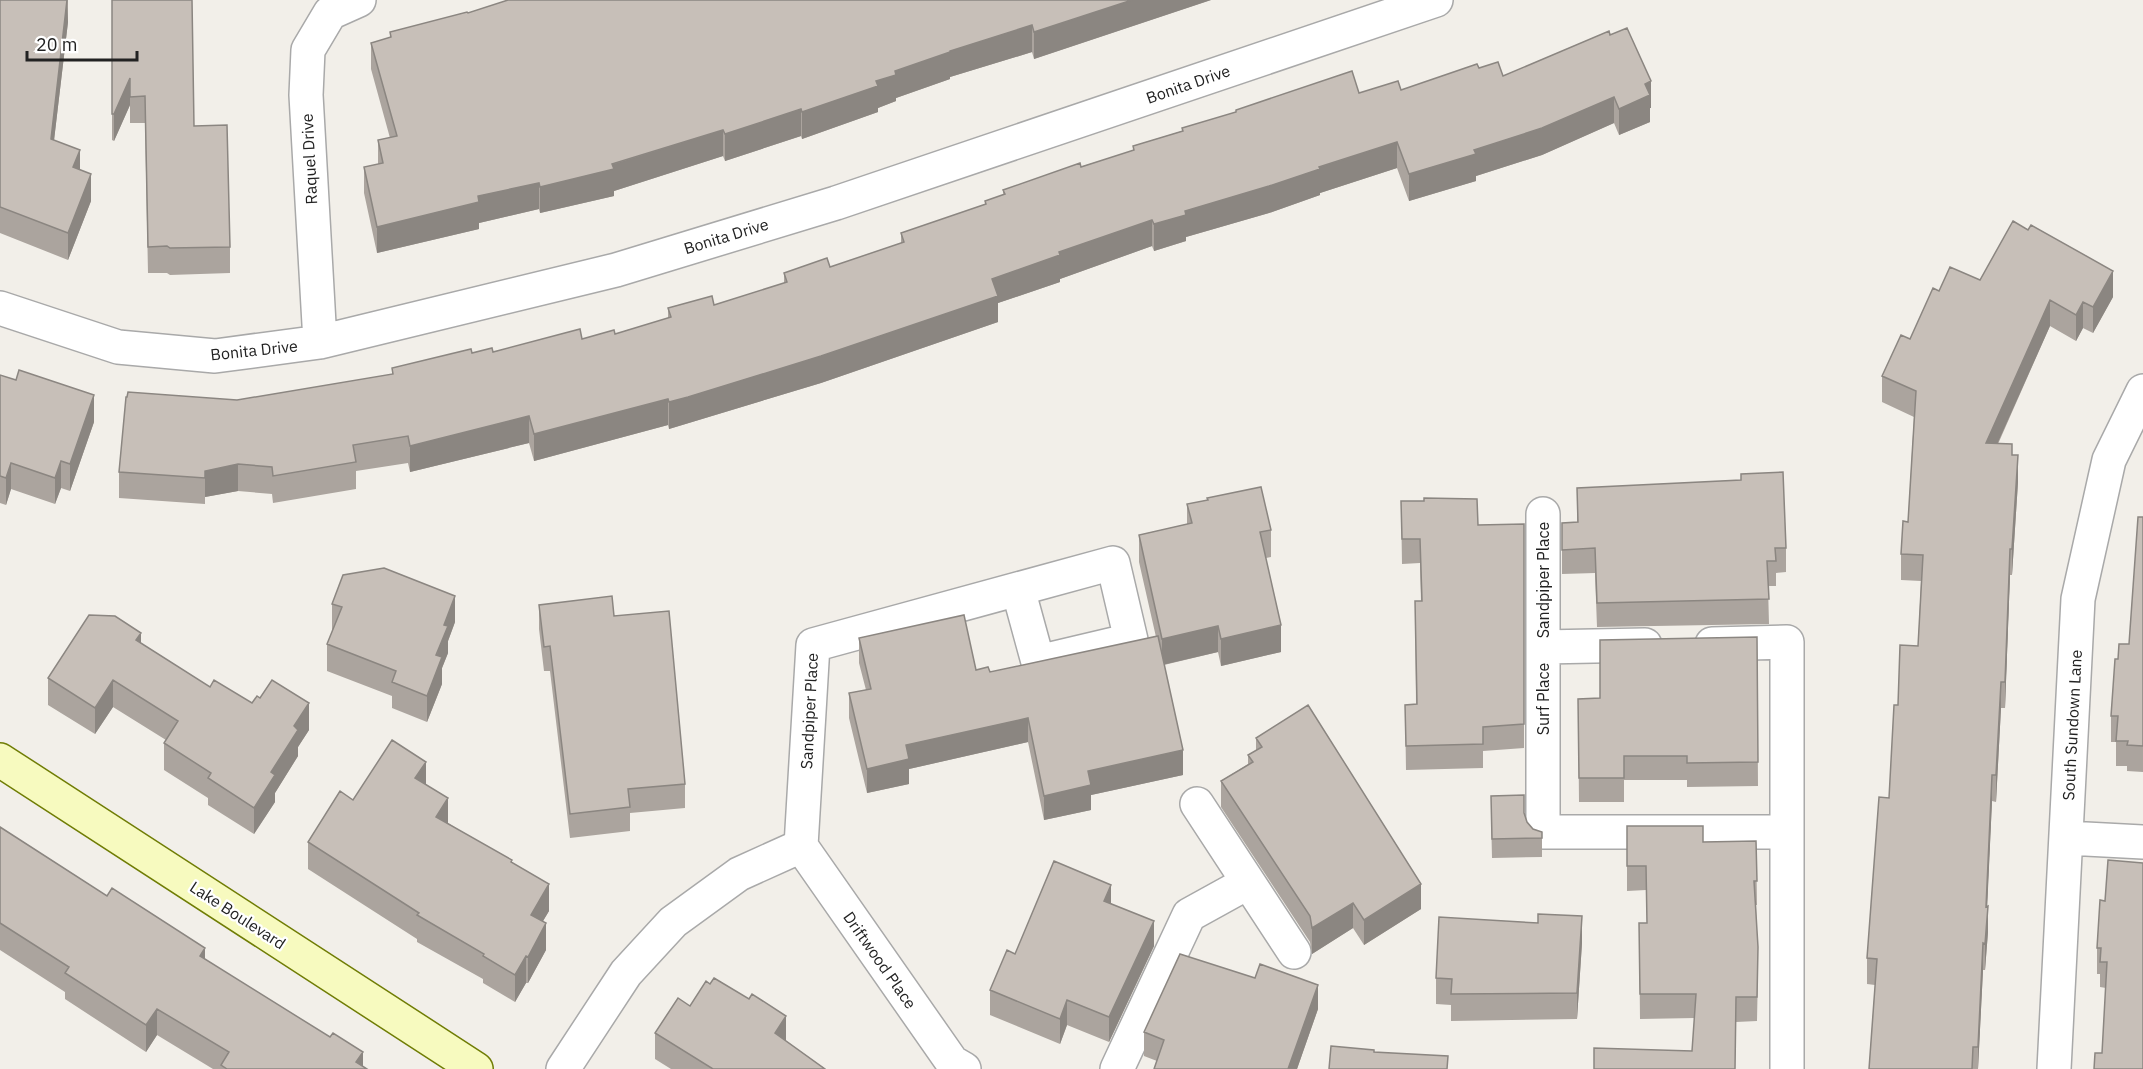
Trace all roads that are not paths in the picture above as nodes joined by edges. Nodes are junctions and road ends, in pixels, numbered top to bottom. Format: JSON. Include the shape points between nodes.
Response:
{"nodes":[{"id":1,"x":359,"y":0,"type":"edge"},
{"id":2,"x":1436,"y":0,"type":"edge"},
{"id":3,"x":0,"y":308,"type":"edge"},
{"id":4,"x":320,"y":342,"type":"junction"},
{"id":5,"x":2143,"y":391,"type":"edge"},
{"id":6,"x":1542,"y":514,"type":"dead end"},
{"id":7,"x":1018,"y":589,"type":"dead end"},
{"id":8,"x":1542,"y":647,"type":"junction"},
{"id":9,"x":0,"y":760,"type":"edge"},
{"id":10,"x":1197,"y":804,"type":"dead end"},
{"id":11,"x":1787,"y":832,"type":"junction"},
{"id":12,"x":2067,"y":838,"type":"junction"},
{"id":13,"x":2143,"y":842,"type":"edge"},
{"id":14,"x":801,"y":846,"type":"junction"},
{"id":15,"x":1247,"y":883,"type":"junction"},
{"id":16,"x":1294,"y":952,"type":"dead end"},
{"id":17,"x":476,"y":1069,"type":"edge"},
{"id":18,"x":563,"y":1069,"type":"edge"},
{"id":19,"x":964,"y":1069,"type":"edge"},
{"id":20,"x":1117,"y":1069,"type":"edge"},
{"id":21,"x":1787,"y":1069,"type":"edge"},
{"id":22,"x":2054,"y":1069,"type":"edge"}],
"edges":[{"from":1,"to":4,"type":"street","name":"Raquel Drive","via":[[330,13],[308,50],[306,95]]},
{"from":2,"to":4,"type":"street","name":"Bonita Drive","via":[[825,206],[616,270]]},
{"from":3,"to":4,"type":"street","name":"Bonita Drive","via":[[118,347],[215,356]]},
{"from":5,"to":12,"type":"street","name":"South Sundown Lane","via":[[2109,460],[2078,599]]},
{"from":6,"to":8,"type":"street","name":"Sandpiper Place"},
{"from":7,"to":14,"type":"street","name":"Sandpiper Place","via":[[813,645]]},
{"from":8,"to":11,"type":"street","name":"Surf Place","via":[[1542,832]]},
{"from":8,"to":11,"type":"street","name":"Surf Place","via":[[1787,642]]},
{"from":9,"to":17,"type":"main road","name":"Lake Boulevard"},
{"from":10,"to":15,"type":"street"},
{"from":11,"to":21,"type":"street","name":"Surf Place"},
{"from":12,"to":13,"type":"street"},
{"from":12,"to":22,"type":"street","name":"South Sundown Lane"},
{"from":14,"to":18,"type":"street","via":[[739,874],[673,922],[626,973]]},
{"from":14,"to":19,"type":"street","name":"Driftwood Place","via":[[952,1062]]},
{"from":15,"to":16,"type":"street"},
{"from":15,"to":20,"type":"street","via":[[1189,915]]}]}
